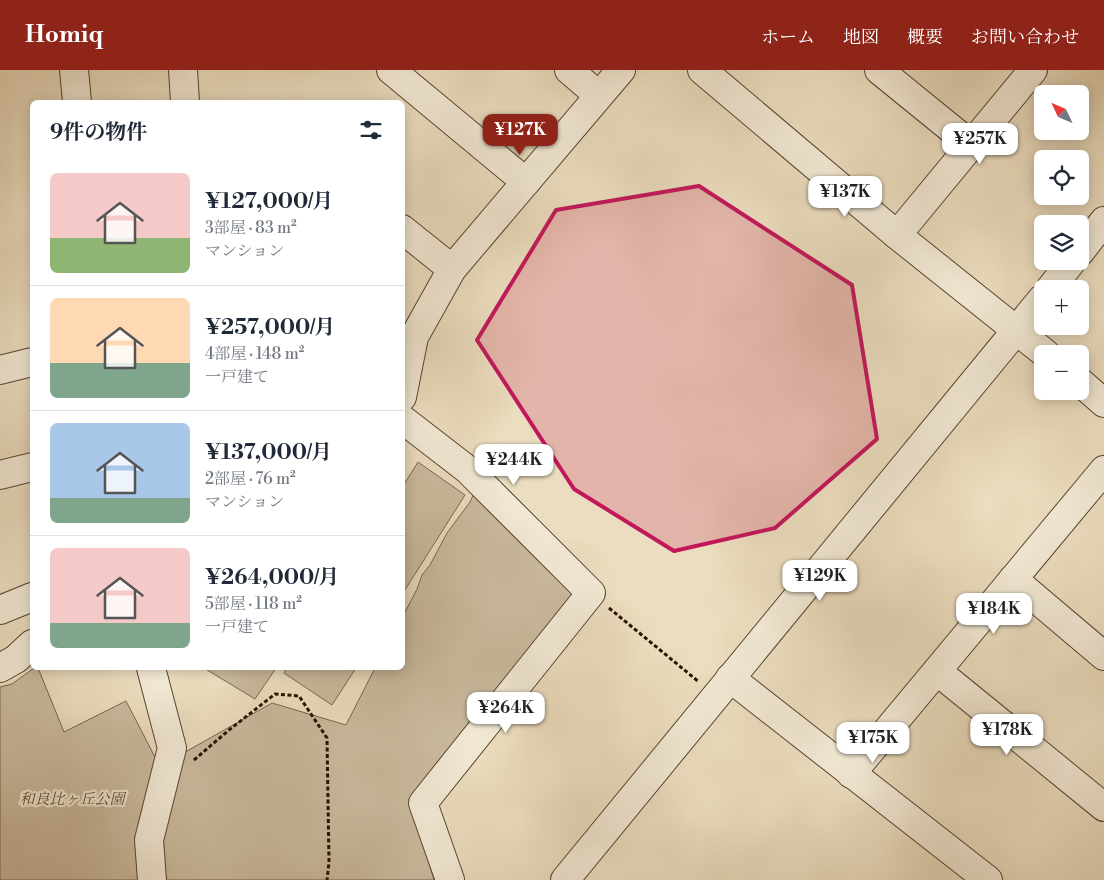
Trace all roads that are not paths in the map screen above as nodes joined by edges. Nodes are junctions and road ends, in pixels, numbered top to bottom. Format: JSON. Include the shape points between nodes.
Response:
{"nodes":[{"id":1,"x":74,"y":70,"type":"edge"},
{"id":2,"x":183,"y":70,"type":"edge"},
{"id":3,"x":391,"y":70,"type":"edge"},
{"id":4,"x":569,"y":70,"type":"edge"},
{"id":5,"x":620,"y":70,"type":"edge"},
{"id":6,"x":702,"y":70,"type":"edge"},
{"id":7,"x":879,"y":70,"type":"edge"},
{"id":8,"x":1033,"y":70,"type":"edge"},
{"id":9,"x":598,"y":95,"type":"junction"},
{"id":10,"x":77,"y":100,"type":"edge"},
{"id":11,"x":185,"y":100,"type":"edge"},
{"id":12,"x":970,"y":144,"type":"junction"},
{"id":13,"x":526,"y":182,"type":"junction"},
{"id":14,"x":1104,"y":221,"type":"edge"},
{"id":15,"x":405,"y":231,"type":"edge"},
{"id":16,"x":897,"y":234,"type":"junction"},
{"id":17,"x":1089,"y":240,"type":"edge"},
{"id":18,"x":452,"y":269,"type":"junction"},
{"id":19,"x":1065,"y":270,"type":"edge"},
{"id":20,"x":1057,"y":280,"type":"edge"},
{"id":21,"x":1034,"y":309,"type":"edge"},
{"id":22,"x":1018,"y":330,"type":"junction"},
{"id":23,"x":408,"y":335,"type":"edge"},
{"id":24,"x":1036,"y":345,"type":"edge"},
{"id":25,"x":30,"y":362,"type":"edge"},
{"id":26,"x":405,"y":366,"type":"edge"},
{"id":27,"x":0,"y":370,"type":"edge"},
{"id":28,"x":1089,"y":390,"type":"edge"},
{"id":29,"x":1104,"y":403,"type":"edge"},
{"id":30,"x":405,"y":421,"type":"edge"},
{"id":31,"x":30,"y":468,"type":"edge"},
{"id":32,"x":0,"y":475,"type":"edge"},
{"id":33,"x":1099,"y":486,"type":"edge"},
{"id":34,"x":1013,"y":579,"type":"junction"},
{"id":35,"x":30,"y":598,"type":"edge"},
{"id":36,"x":0,"y":610,"type":"edge"},
{"id":37,"x":30,"y":646,"type":"edge"},
{"id":38,"x":1104,"y":656,"type":"edge"},
{"id":39,"x":0,"y":668,"type":"edge"},
{"id":40,"x":152,"y":670,"type":"edge"},
{"id":41,"x":937,"y":671,"type":"junction"},
{"id":42,"x":730,"y":678,"type":"junction"},
{"id":43,"x":851,"y":774,"type":"junction"},
{"id":44,"x":1104,"y":807,"type":"edge"},
{"id":45,"x":152,"y":880,"type":"edge"},
{"id":46,"x":450,"y":880,"type":"edge"},
{"id":47,"x":565,"y":880,"type":"edge"},
{"id":48,"x":988,"y":880,"type":"edge"}],
"edges":[{"from":1,"to":10,"type":"street"},
{"from":2,"to":11,"type":"street"},
{"from":3,"to":13,"type":"street"},
{"from":4,"to":9,"type":"street"},
{"from":5,"to":9,"type":"street"},
{"from":6,"to":16,"type":"street"},
{"from":7,"to":12,"type":"street"},
{"from":8,"to":12,"type":"street"},
{"from":9,"to":13,"type":"street"},
{"from":12,"to":16,"type":"street"},
{"from":13,"to":18,"type":"street"},
{"from":14,"to":17,"type":"street"},
{"from":15,"to":18,"type":"street"},
{"from":16,"to":22,"type":"street"},
{"from":18,"to":23,"type":"street"},
{"from":19,"to":20,"type":"street"},
{"from":21,"to":22,"type":"street"},
{"from":22,"to":24,"type":"street"},
{"from":22,"to":42,"type":"street"},
{"from":23,"to":26,"type":"street"},
{"from":25,"to":27,"type":"street"},
{"from":28,"to":29,"type":"street"},
{"from":30,"to":46,"type":"street","via":[[468,470],[591,593],[423,803]]},
{"from":31,"to":32,"type":"street"},
{"from":33,"to":34,"type":"street"},
{"from":34,"to":38,"type":"street"},
{"from":34,"to":41,"type":"street"},
{"from":35,"to":36,"type":"street"},
{"from":37,"to":39,"type":"street"},
{"from":40,"to":45,"type":"street","via":[[172,748],[149,840]]},
{"from":41,"to":43,"type":"street"},
{"from":41,"to":44,"type":"street"},
{"from":42,"to":43,"type":"street"},
{"from":42,"to":47,"type":"street"},
{"from":43,"to":48,"type":"street"}]}
